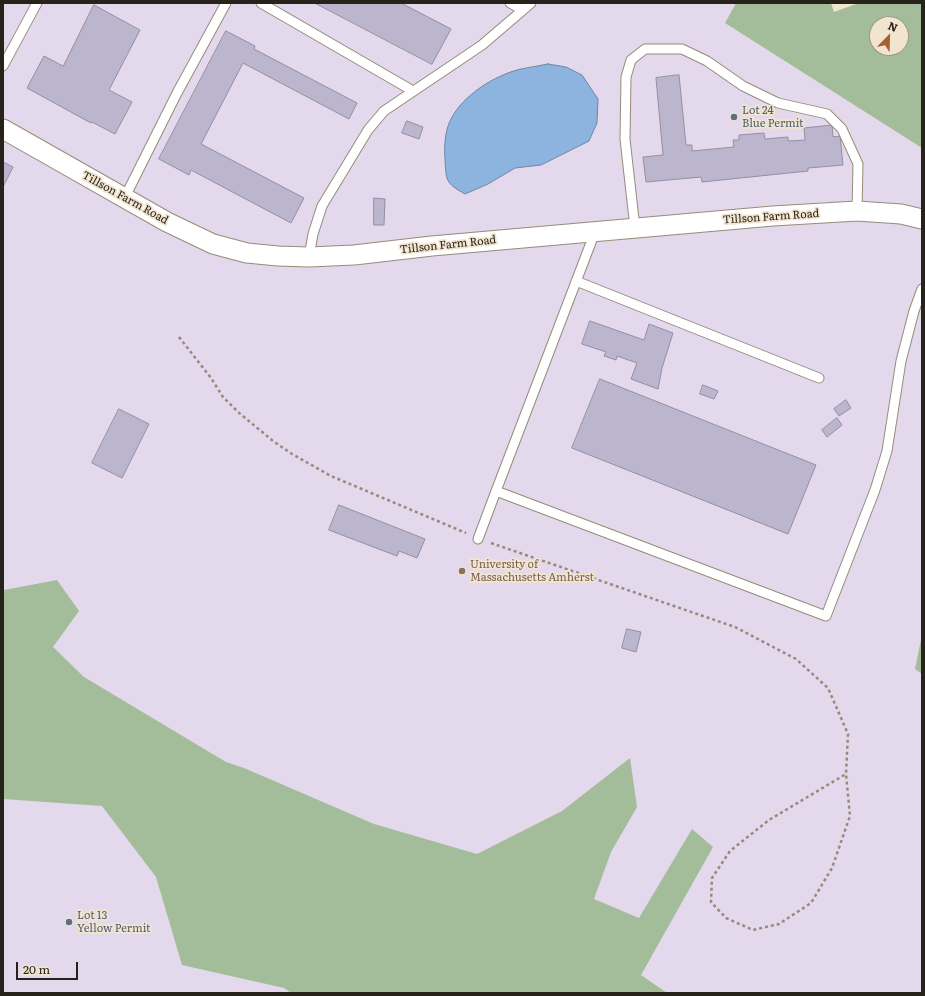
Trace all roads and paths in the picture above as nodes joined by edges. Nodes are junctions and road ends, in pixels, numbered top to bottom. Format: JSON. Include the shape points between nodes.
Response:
{"nodes":[{"id":1,"x":36,"y":3,"type":"edge"},
{"id":2,"x":226,"y":3,"type":"edge"},
{"id":3,"x":261,"y":3,"type":"edge"},
{"id":4,"x":510,"y":3,"type":"edge"},
{"id":5,"x":531,"y":3,"type":"edge"},
{"id":6,"x":523,"y":10,"type":"junction"},
{"id":7,"x":3,"y":66,"type":"edge"},
{"id":8,"x":413,"y":91,"type":"junction"},
{"id":9,"x":3,"y":129,"type":"edge"},
{"id":10,"x":125,"y":197,"type":"junction"},
{"id":11,"x":857,"y":210,"type":"junction"},
{"id":12,"x":922,"y":219,"type":"edge"},
{"id":13,"x":635,"y":228,"type":"junction"},
{"id":14,"x":595,"y":232,"type":"junction"},
{"id":15,"x":309,"y":257,"type":"junction"},
{"id":16,"x":576,"y":281,"type":"junction"},
{"id":17,"x":922,"y":289,"type":"edge"},
{"id":18,"x":178,"y":337,"type":"dead end"},
{"id":19,"x":819,"y":378,"type":"dead end"},
{"id":20,"x":496,"y":491,"type":"junction"},
{"id":21,"x":478,"y":539,"type":"junction"},
{"id":22,"x":846,"y":774,"type":"junction"}],
"edges":[{"from":1,"to":7,"type":"lane"},
{"from":2,"to":10,"type":"lane"},
{"from":3,"to":8,"type":"lane"},
{"from":4,"to":6,"type":"lane"},
{"from":5,"to":6,"type":"lane"},
{"from":6,"to":8,"type":"lane","via":[[482,45]]},
{"from":8,"to":15,"type":"lane","via":[[384,111],[368,130],[322,206]]},
{"from":9,"to":10,"type":"street","name":"Tillson Farm Road"},
{"from":10,"to":15,"type":"street","name":"Tillson Farm Road","via":[[167,222],[212,244],[247,253]]},
{"from":11,"to":12,"type":"street","name":"Tillson Farm Road","via":[[901,214]]},
{"from":11,"to":13,"type":"street","name":"Tillson Farm Road"},
{"from":11,"to":13,"type":"lane","via":[[858,164],[842,129],[827,114],[778,103],[743,86],[707,61],[682,49],[645,49],[632,60],[626,77],[625,139]]},
{"from":13,"to":14,"type":"street","name":"Tillson Farm Road"},
{"from":14,"to":15,"type":"street","name":"Tillson Farm Road"},
{"from":14,"to":16,"type":"lane"},
{"from":16,"to":19,"type":"lane"},
{"from":16,"to":20,"type":"lane"},
{"from":17,"to":20,"type":"lane","via":[[901,361],[887,451],[875,490],[826,616]]},
{"from":18,"to":21,"type":"path","via":[[238,412],[292,454],[331,476]]},
{"from":20,"to":21,"type":"lane"},
{"from":21,"to":22,"type":"path","via":[[734,627],[796,659],[828,688],[848,734]]},
{"from":22,"to":22,"type":"path","via":[[769,820],[730,851],[712,878],[711,902],[726,918],[753,930],[779,924],[812,903],[832,868],[850,816]]}]}
